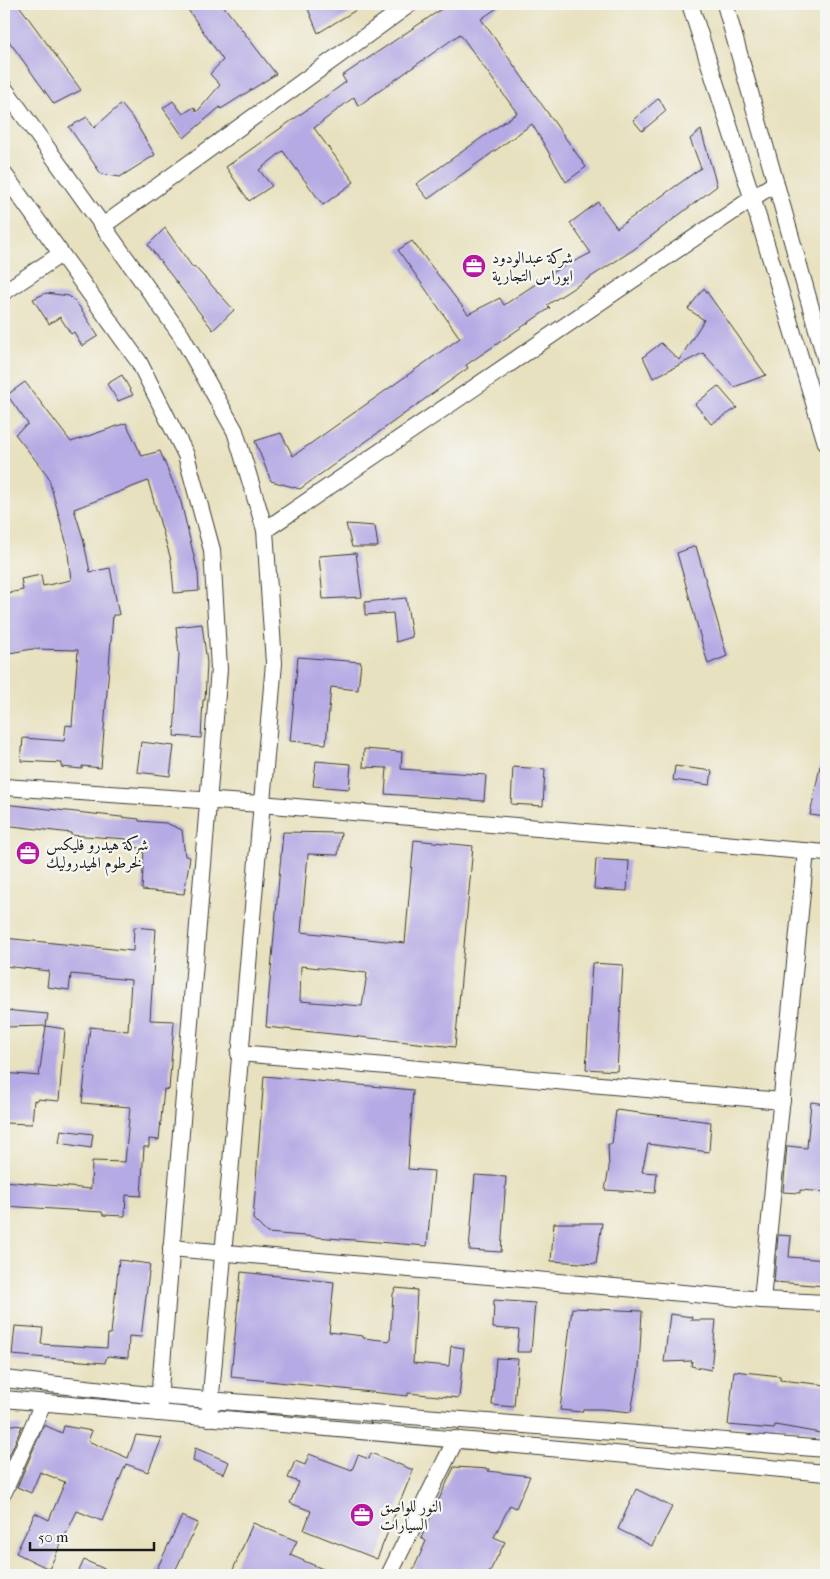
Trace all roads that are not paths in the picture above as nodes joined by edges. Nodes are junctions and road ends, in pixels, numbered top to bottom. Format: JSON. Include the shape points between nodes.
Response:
{"nodes":[{"id":1,"x":410,"y":4,"type":"edge"},
{"id":2,"x":690,"y":4,"type":"edge"},
{"id":3,"x":725,"y":4,"type":"edge"},
{"id":4,"x":4,"y":88,"type":"edge"},
{"id":5,"x":4,"y":174,"type":"edge"},
{"id":6,"x":775,"y":184,"type":"junction"},
{"id":7,"x":752,"y":197,"type":"junction"},
{"id":8,"x":104,"y":225,"type":"junction"},
{"id":9,"x":61,"y":254,"type":"junction"},
{"id":10,"x":4,"y":292,"type":"edge"},
{"id":11,"x":826,"y":361,"type":"edge"},
{"id":12,"x":821,"y":405,"type":"edge"},
{"id":13,"x":826,"y":443,"type":"edge"},
{"id":14,"x":265,"y":530,"type":"junction"},
{"id":15,"x":4,"y":787,"type":"edge"},
{"id":16,"x":208,"y":800,"type":"junction"},
{"id":17,"x":261,"y":804,"type":"junction"},
{"id":18,"x":806,"y":851,"type":"junction"},
{"id":19,"x":826,"y":853,"type":"edge"},
{"id":20,"x":239,"y":1054,"type":"junction"},
{"id":21,"x":782,"y":1101,"type":"junction"},
{"id":22,"x":171,"y":1248,"type":"junction"},
{"id":23,"x":222,"y":1252,"type":"junction"},
{"id":24,"x":762,"y":1300,"type":"junction"},
{"id":25,"x":826,"y":1303,"type":"edge"},
{"id":26,"x":4,"y":1379,"type":"edge"},
{"id":27,"x":159,"y":1396,"type":"junction"},
{"id":28,"x":4,"y":1399,"type":"edge"},
{"id":29,"x":211,"y":1399,"type":"junction"},
{"id":30,"x":43,"y":1403,"type":"junction"},
{"id":31,"x":158,"y":1413,"type":"junction"},
{"id":32,"x":209,"y":1418,"type":"junction"},
{"id":33,"x":456,"y":1439,"type":"junction"},
{"id":34,"x":826,"y":1449,"type":"edge"},
{"id":35,"x":826,"y":1473,"type":"edge"},
{"id":36,"x":4,"y":1492,"type":"edge"},
{"id":37,"x":389,"y":1575,"type":"edge"}],
"edges":[{"from":1,"to":8,"type":"street"},
{"from":2,"to":7,"type":"street"},
{"from":3,"to":6,"type":"street"},
{"from":4,"to":8,"type":"street"},
{"from":5,"to":9,"type":"street"},
{"from":6,"to":7,"type":"street"},
{"from":6,"to":11,"type":"street"},
{"from":7,"to":12,"type":"street"},
{"from":7,"to":14,"type":"street"},
{"from":8,"to":14,"type":"street","via":[[182,335],[235,431]]},
{"from":9,"to":10,"type":"street"},
{"from":9,"to":16,"type":"street","via":[[139,362],[186,455],[212,550],[219,669]]},
{"from":12,"to":13,"type":"street"},
{"from":14,"to":17,"type":"street","via":[[274,662]]},
{"from":15,"to":16,"type":"street"},
{"from":16,"to":17,"type":"street"},
{"from":16,"to":22,"type":"street"},
{"from":17,"to":18,"type":"street"},
{"from":17,"to":20,"type":"street"},
{"from":18,"to":19,"type":"street"},
{"from":18,"to":21,"type":"street"},
{"from":20,"to":21,"type":"street"},
{"from":20,"to":23,"type":"street"},
{"from":21,"to":24,"type":"street"},
{"from":22,"to":23,"type":"street"},
{"from":22,"to":27,"type":"street"},
{"from":23,"to":24,"type":"street"},
{"from":23,"to":29,"type":"street"},
{"from":24,"to":25,"type":"street"},
{"from":26,"to":27,"type":"street"},
{"from":27,"to":29,"type":"street"},
{"from":27,"to":31,"type":"street"},
{"from":28,"to":30,"type":"street"},
{"from":29,"to":32,"type":"street"},
{"from":29,"to":34,"type":"street"},
{"from":30,"to":31,"type":"street"},
{"from":30,"to":36,"type":"street"},
{"from":31,"to":32,"type":"street"},
{"from":32,"to":33,"type":"street"},
{"from":33,"to":35,"type":"street"},
{"from":33,"to":37,"type":"street"}]}
